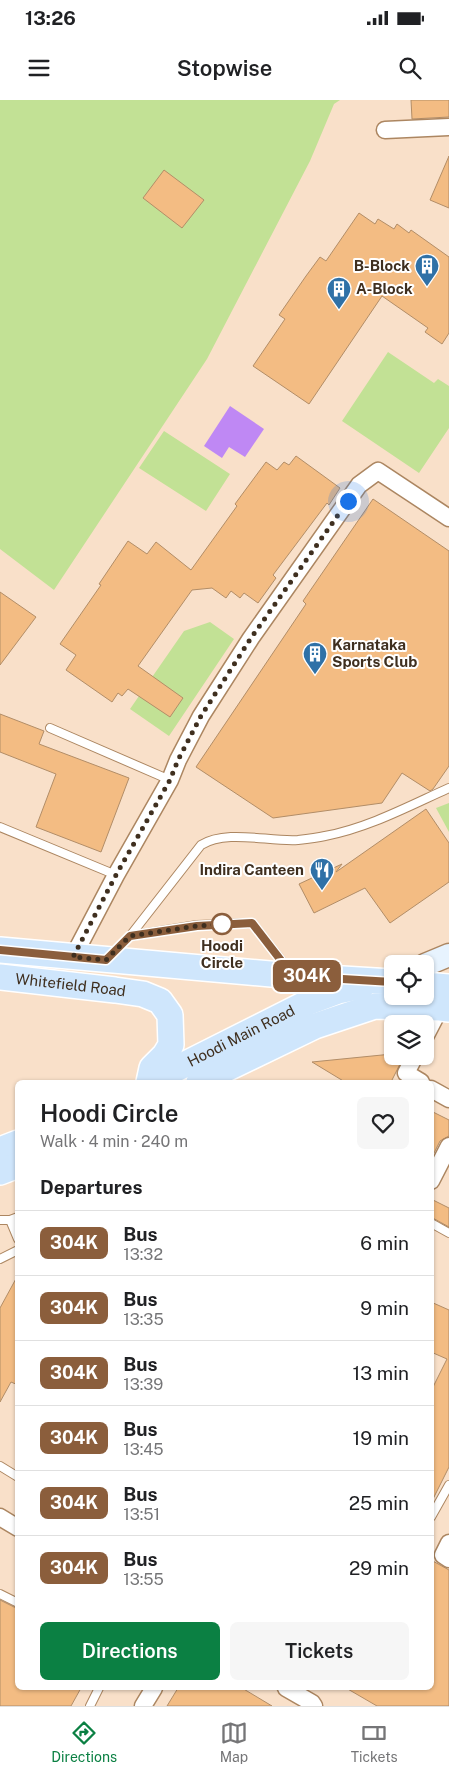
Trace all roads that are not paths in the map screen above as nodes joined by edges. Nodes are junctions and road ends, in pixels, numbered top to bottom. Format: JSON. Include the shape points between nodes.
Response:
{"nodes":[{"id":1,"x":449,"y":127,"type":"edge"},
{"id":2,"x":385,"y":130,"type":"dead end"},
{"id":3,"x":449,"y":518,"type":"edge"},
{"id":4,"x":50,"y":728,"type":"dead end"},
{"id":5,"x":170,"y":780,"type":"junction"},
{"id":6,"x":449,"y":788,"type":"edge"},
{"id":7,"x":0,"y":827,"type":"edge"},
{"id":8,"x":116,"y":875,"type":"junction"},
{"id":9,"x":130,"y":936,"type":"junction"},
{"id":10,"x":0,"y":950,"type":"edge"},
{"id":11,"x":449,"y":956,"type":"edge"},
{"id":12,"x":73,"y":957,"type":"junction"},
{"id":13,"x":106,"y":960,"type":"junction"},
{"id":14,"x":434,"y":962,"type":"edge"},
{"id":15,"x":293,"y":976,"type":"junction"},
{"id":16,"x":0,"y":978,"type":"edge"},
{"id":17,"x":384,"y":980,"type":"edge"},
{"id":18,"x":384,"y":981,"type":"edge"},
{"id":19,"x":434,"y":992,"type":"edge"},
{"id":20,"x":446,"y":1001,"type":"edge"},
{"id":21,"x":434,"y":1022,"type":"edge"},
{"id":22,"x":410,"y":1065,"type":"edge"},
{"id":23,"x":149,"y":1080,"type":"edge"},
{"id":24,"x":153,"y":1080,"type":"edge"},
{"id":25,"x":212,"y":1080,"type":"edge"},
{"id":26,"x":418,"y":1080,"type":"edge"},
{"id":27,"x":434,"y":1090,"type":"edge"},
{"id":28,"x":449,"y":1099,"type":"edge"},
{"id":29,"x":15,"y":1144,"type":"edge"},
{"id":30,"x":449,"y":1146,"type":"edge"},
{"id":31,"x":0,"y":1150,"type":"edge"},
{"id":32,"x":15,"y":1166,"type":"edge"},
{"id":33,"x":0,"y":1172,"type":"edge"},
{"id":34,"x":434,"y":1175,"type":"edge"},
{"id":35,"x":14,"y":1218,"type":"edge"},
{"id":36,"x":0,"y":1220,"type":"edge"},
{"id":37,"x":434,"y":1225,"type":"edge"},
{"id":38,"x":449,"y":1233,"type":"edge"},
{"id":39,"x":15,"y":1252,"type":"edge"},
{"id":40,"x":0,"y":1259,"type":"edge"},
{"id":41,"x":0,"y":1466,"type":"edge"},
{"id":42,"x":15,"y":1474,"type":"edge"},
{"id":43,"x":449,"y":1485,"type":"edge"},
{"id":44,"x":434,"y":1511,"type":"edge"},
{"id":45,"x":0,"y":1517,"type":"edge"},
{"id":46,"x":15,"y":1526,"type":"edge"},
{"id":47,"x":449,"y":1543,"type":"edge"},
{"id":48,"x":449,"y":1559,"type":"edge"},
{"id":49,"x":0,"y":1594,"type":"edge"},
{"id":50,"x":15,"y":1602,"type":"edge"},
{"id":51,"x":98,"y":1690,"type":"edge"},
{"id":52,"x":153,"y":1690,"type":"edge"},
{"id":53,"x":289,"y":1690,"type":"edge"},
{"id":54,"x":90,"y":1706,"type":"edge"},
{"id":55,"x":143,"y":1706,"type":"edge"},
{"id":56,"x":314,"y":1706,"type":"edge"}],
"edges":[{"from":1,"to":2,"type":"street"},
{"from":3,"to":5,"type":"street","via":[[378,471],[359,485],[251,638],[201,716]]},
{"from":4,"to":5,"type":"lane"},
{"from":5,"to":8,"type":"street"},
{"from":6,"to":9,"type":"lane","via":[[371,823],[326,836],[298,840],[223,837],[210,840],[201,846]]},
{"from":7,"to":8,"type":"lane"},
{"from":8,"to":12,"type":"street"},
{"from":9,"to":13,"type":"lane"},
{"from":9,"to":15,"type":"lane","via":[[197,926],[252,923]]},
{"from":10,"to":12,"type":"main road","name":"Whitefield Road"},
{"from":11,"to":14,"type":"main road"},
{"from":12,"to":13,"type":"main road","name":"Whitefield Road"},
{"from":13,"to":15,"type":"main road","name":"Whitefield Road"},
{"from":15,"to":17,"type":"main road","name":"Whitefield Road"},
{"from":16,"to":23,"type":"main road","name":"Whitefield Road","via":[[143,994],[160,1001],[170,1015],[171,1045],[152,1068]]},
{"from":18,"to":24,"type":"main road","name":"Hoodi Main Road","via":[[338,991],[309,1002]]},
{"from":19,"to":20,"type":"main road"},
{"from":20,"to":21,"type":"street"},
{"from":20,"to":25,"type":"main road","name":"Hoodi Main Road","via":[[375,1006],[315,1026]]},
{"from":22,"to":26,"type":"street","via":[[406,1073]]},
{"from":27,"to":28,"type":"street"},
{"from":29,"to":31,"type":"main road"},
{"from":30,"to":34,"type":"street"},
{"from":32,"to":33,"type":"main road"},
{"from":35,"to":36,"type":"lane"},
{"from":37,"to":38,"type":"lane"},
{"from":39,"to":40,"type":"lane"},
{"from":41,"to":42,"type":"lane"},
{"from":43,"to":44,"type":"lane"},
{"from":45,"to":46,"type":"street"},
{"from":47,"to":48,"type":"street","via":[[443,1555]]},
{"from":49,"to":50,"type":"lane"},
{"from":51,"to":54,"type":"lane"},
{"from":52,"to":55,"type":"street"},
{"from":53,"to":56,"type":"street"}]}
